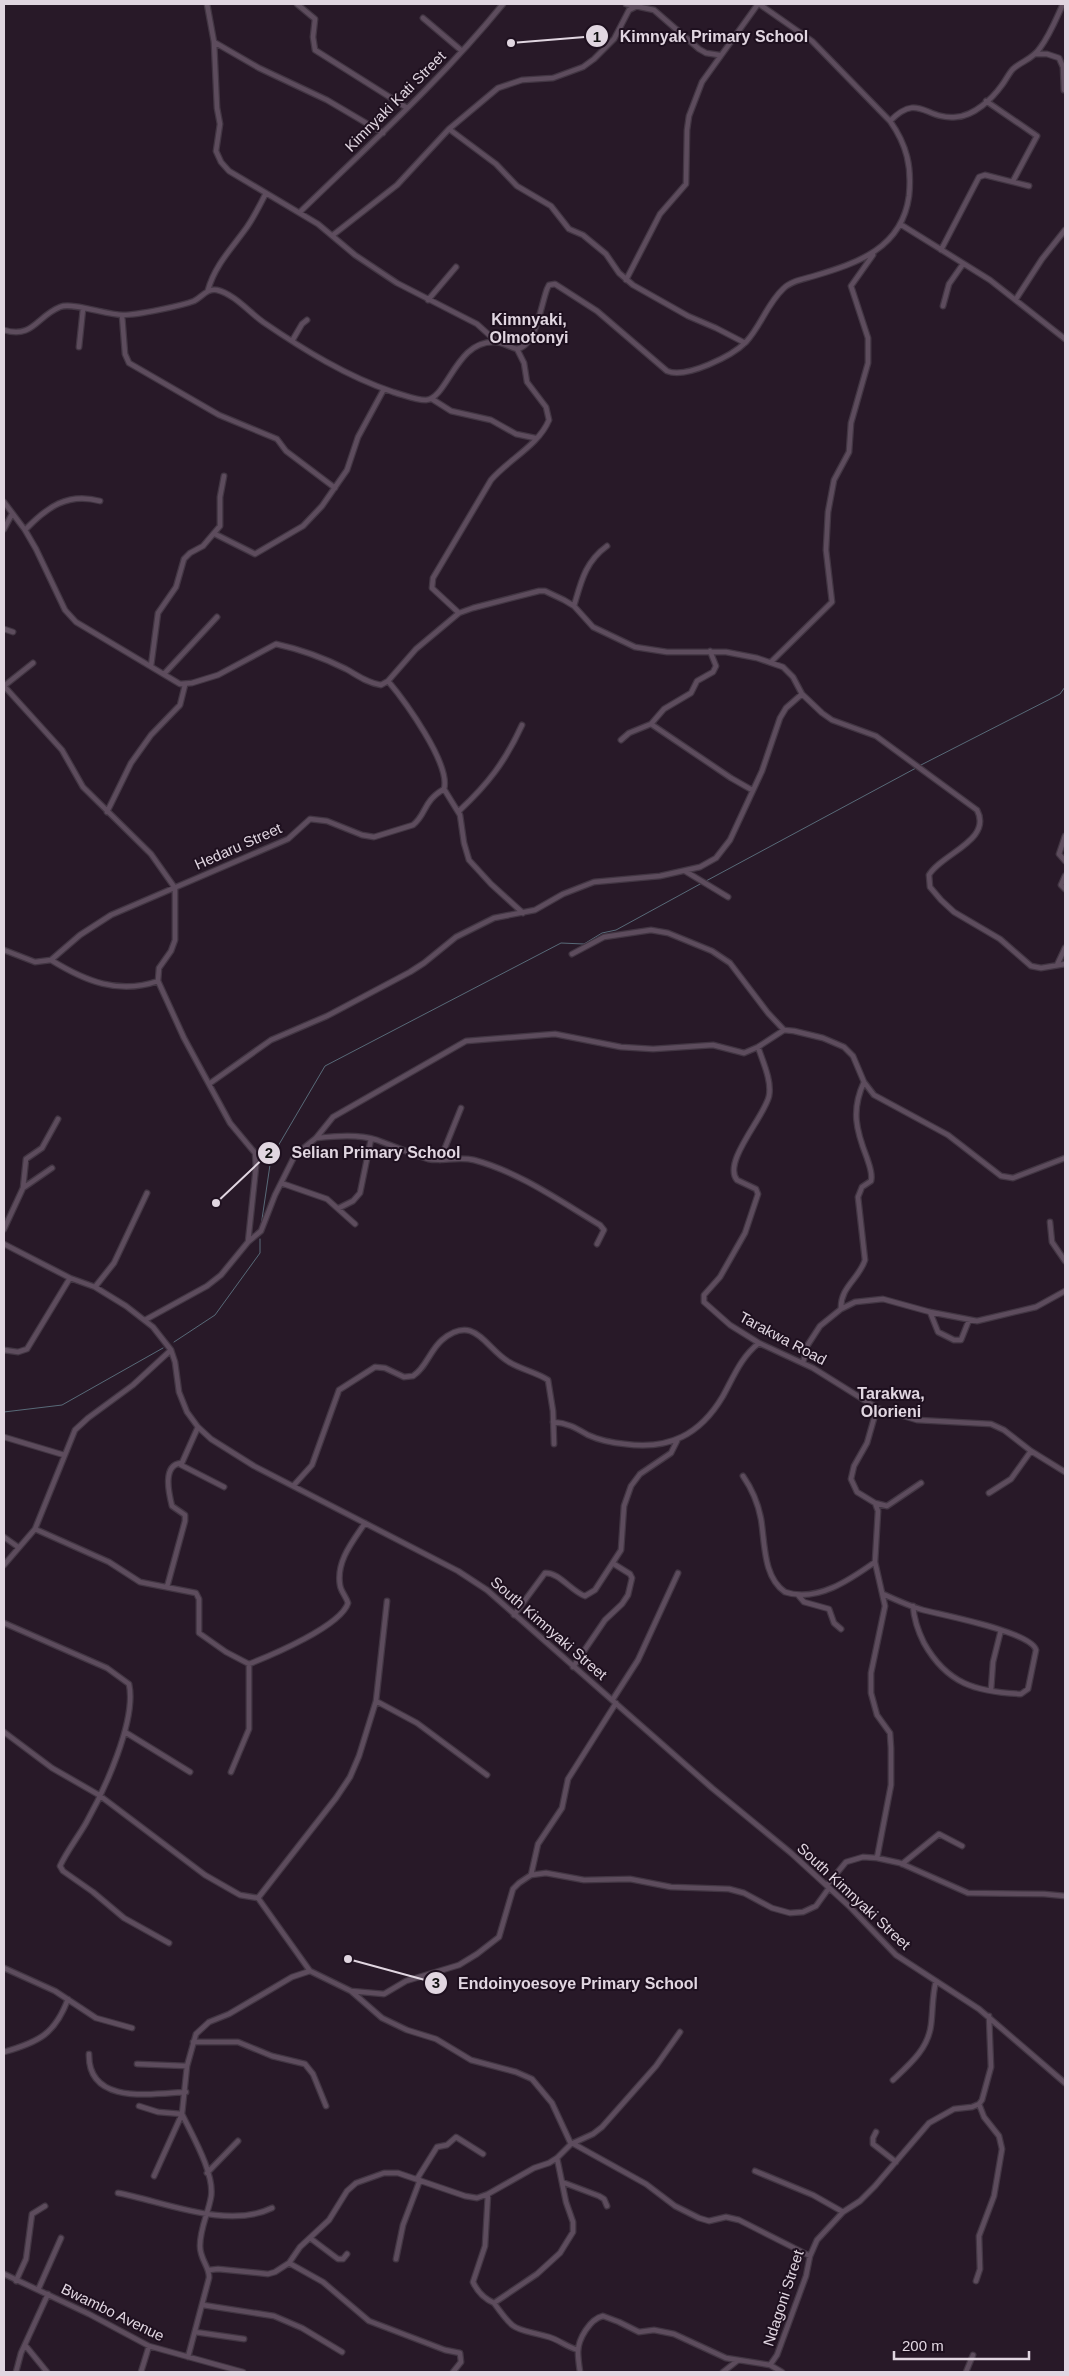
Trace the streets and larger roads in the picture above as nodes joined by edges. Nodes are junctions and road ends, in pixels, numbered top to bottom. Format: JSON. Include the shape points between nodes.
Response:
{"nodes":[{"id":1,"x":207,"y":4,"type":"edge"},
{"id":2,"x":297,"y":4,"type":"edge"},
{"id":3,"x":503,"y":4,"type":"edge"},
{"id":4,"x":626,"y":4,"type":"edge"},
{"id":5,"x":751,"y":4,"type":"edge"},
{"id":6,"x":1063,"y":4,"type":"edge"},
{"id":7,"x":757,"y":5,"type":"edge"},
{"id":8,"x":635,"y":7,"type":"junction"},
{"id":9,"x":423,"y":18,"type":"dead end"},
{"id":10,"x":214,"y":42,"type":"junction"},
{"id":11,"x":462,"y":51,"type":"junction"},
{"id":12,"x":1036,"y":54,"type":"junction"},
{"id":13,"x":719,"y":55,"type":"junction"},
{"id":14,"x":1064,"y":90,"type":"edge"},
{"id":15,"x":986,"y":101,"type":"junction"},
{"id":16,"x":407,"y":108,"type":"junction"},
{"id":17,"x":890,"y":121,"type":"junction"},
{"id":18,"x":449,"y":129,"type":"junction"},
{"id":19,"x":383,"y":133,"type":"junction"},
{"id":20,"x":1013,"y":181,"type":"junction"},
{"id":21,"x":1029,"y":186,"type":"dead end"},
{"id":22,"x":266,"y":193,"type":"junction"},
{"id":23,"x":300,"y":212,"type":"junction"},
{"id":24,"x":900,"y":224,"type":"junction"},
{"id":25,"x":1065,"y":230,"type":"edge"},
{"id":26,"x":333,"y":234,"type":"junction"},
{"id":27,"x":940,"y":250,"type":"junction"},
{"id":28,"x":876,"y":253,"type":"junction"},
{"id":29,"x":963,"y":264,"type":"junction"},
{"id":30,"x":456,"y":266,"type":"dead end"},
{"id":31,"x":626,"y":280,"type":"junction"},
{"id":32,"x":208,"y":290,"type":"junction"},
{"id":33,"x":1016,"y":299,"type":"junction"},
{"id":34,"x":428,"y":300,"type":"junction"},
{"id":35,"x":943,"y":306,"type":"dead end"},
{"id":36,"x":83,"y":309,"type":"junction"},
{"id":37,"x":122,"y":315,"type":"junction"},
{"id":38,"x":307,"y":320,"type":"dead end"},
{"id":39,"x":4,"y":330,"type":"edge"},
{"id":40,"x":1065,"y":339,"type":"edge"},
{"id":41,"x":292,"y":341,"type":"junction"},
{"id":42,"x":496,"y":342,"type":"junction"},
{"id":43,"x":745,"y":343,"type":"junction"},
{"id":44,"x":79,"y":346,"type":"dead end"},
{"id":45,"x":517,"y":349,"type":"junction"},
{"id":46,"x":384,"y":389,"type":"junction"},
{"id":47,"x":432,"y":399,"type":"junction"},
{"id":48,"x":535,"y":438,"type":"junction"},
{"id":49,"x":224,"y":476,"type":"dead end"},
{"id":50,"x":335,"y":488,"type":"junction"},
{"id":51,"x":100,"y":501,"type":"dead end"},
{"id":52,"x":4,"y":502,"type":"edge"},
{"id":53,"x":12,"y":514,"type":"junction"},
{"id":54,"x":4,"y":529,"type":"edge"},
{"id":55,"x":25,"y":530,"type":"junction"},
{"id":56,"x":216,"y":534,"type":"junction"},
{"id":57,"x":606,"y":546,"type":"dead end"},
{"id":58,"x":574,"y":606,"type":"junction"},
{"id":59,"x":459,"y":613,"type":"junction"},
{"id":60,"x":217,"y":617,"type":"dead end"},
{"id":61,"x":4,"y":629,"type":"edge"},
{"id":62,"x":13,"y":632,"type":"dead end"},
{"id":63,"x":710,"y":651,"type":"junction"},
{"id":64,"x":33,"y":662,"type":"dead end"},
{"id":65,"x":771,"y":662,"type":"junction"},
{"id":66,"x":151,"y":666,"type":"junction"},
{"id":67,"x":164,"y":674,"type":"junction"},
{"id":68,"x":388,"y":681,"type":"junction"},
{"id":69,"x":185,"y":685,"type":"junction"},
{"id":70,"x":4,"y":686,"type":"edge"},
{"id":71,"x":802,"y":694,"type":"junction"},
{"id":72,"x":651,"y":724,"type":"junction"},
{"id":73,"x":522,"y":726,"type":"dead end"},
{"id":74,"x":621,"y":740,"type":"dead end"},
{"id":75,"x":444,"y":789,"type":"junction"},
{"id":76,"x":752,"y":790,"type":"junction"},
{"id":77,"x":459,"y":811,"type":"junction"},
{"id":78,"x":107,"y":812,"type":"junction"},
{"id":79,"x":1065,"y":836,"type":"edge"},
{"id":80,"x":1065,"y":861,"type":"edge"},
{"id":81,"x":685,"y":871,"type":"junction"},
{"id":82,"x":1065,"y":876,"type":"edge"},
{"id":83,"x":175,"y":888,"type":"junction"},
{"id":84,"x":1065,"y":889,"type":"edge"},
{"id":85,"x":728,"y":897,"type":"dead end"},
{"id":86,"x":523,"y":913,"type":"junction"},
{"id":87,"x":1065,"y":948,"type":"edge"},
{"id":88,"x":4,"y":950,"type":"edge"},
{"id":89,"x":572,"y":954,"type":"dead end"},
{"id":90,"x":52,"y":960,"type":"junction"},
{"id":91,"x":1065,"y":964,"type":"edge"},
{"id":92,"x":1057,"y":965,"type":"junction"},
{"id":93,"x":158,"y":981,"type":"junction"},
{"id":94,"x":784,"y":1030,"type":"junction"},
{"id":95,"x":758,"y":1047,"type":"junction"},
{"id":96,"x":864,"y":1082,"type":"junction"},
{"id":97,"x":209,"y":1084,"type":"junction"},
{"id":98,"x":460,"y":1108,"type":"dead end"},
{"id":99,"x":58,"y":1119,"type":"dead end"},
{"id":100,"x":316,"y":1138,"type":"junction"},
{"id":101,"x":371,"y":1139,"type":"junction"},
{"id":102,"x":1065,"y":1158,"type":"edge"},
{"id":103,"x":440,"y":1160,"type":"junction"},
{"id":104,"x":52,"y":1168,"type":"dead end"},
{"id":105,"x":281,"y":1183,"type":"junction"},
{"id":106,"x":23,"y":1188,"type":"junction"},
{"id":107,"x":147,"y":1193,"type":"dead end"},
{"id":108,"x":339,"y":1208,"type":"junction"},
{"id":109,"x":1050,"y":1222,"type":"dead end"},
{"id":110,"x":355,"y":1224,"type":"dead end"},
{"id":111,"x":4,"y":1229,"type":"edge"},
{"id":112,"x":248,"y":1242,"type":"junction"},
{"id":113,"x":4,"y":1244,"type":"edge"},
{"id":114,"x":597,"y":1244,"type":"dead end"},
{"id":115,"x":1065,"y":1260,"type":"edge"},
{"id":116,"x":70,"y":1278,"type":"junction"},
{"id":117,"x":95,"y":1288,"type":"junction"},
{"id":118,"x":1065,"y":1290,"type":"edge"},
{"id":119,"x":841,"y":1309,"type":"junction"},
{"id":120,"x":930,"y":1312,"type":"junction"},
{"id":121,"x":145,"y":1320,"type":"junction"},
{"id":122,"x":969,"y":1320,"type":"junction"},
{"id":123,"x":759,"y":1343,"type":"junction"},
{"id":124,"x":4,"y":1350,"type":"edge"},
{"id":125,"x":171,"y":1350,"type":"junction"},
{"id":126,"x":803,"y":1363,"type":"junction"},
{"id":127,"x":877,"y":1408,"type":"junction"},
{"id":128,"x":553,"y":1422,"type":"junction"},
{"id":129,"x":198,"y":1427,"type":"junction"},
{"id":130,"x":4,"y":1437,"type":"edge"},
{"id":131,"x":677,"y":1441,"type":"junction"},
{"id":132,"x":554,"y":1444,"type":"dead end"},
{"id":133,"x":1031,"y":1451,"type":"junction"},
{"id":134,"x":64,"y":1455,"type":"junction"},
{"id":135,"x":181,"y":1463,"type":"junction"},
{"id":136,"x":1065,"y":1472,"type":"edge"},
{"id":137,"x":743,"y":1476,"type":"dead end"},
{"id":138,"x":921,"y":1483,"type":"dead end"},
{"id":139,"x":294,"y":1485,"type":"junction"},
{"id":140,"x":224,"y":1487,"type":"dead end"},
{"id":141,"x":989,"y":1493,"type":"dead end"},
{"id":142,"x":875,"y":1503,"type":"junction"},
{"id":143,"x":365,"y":1523,"type":"junction"},
{"id":144,"x":35,"y":1529,"type":"junction"},
{"id":145,"x":4,"y":1537,"type":"edge"},
{"id":146,"x":18,"y":1547,"type":"junction"},
{"id":147,"x":875,"y":1562,"type":"junction"},
{"id":148,"x":614,"y":1564,"type":"junction"},
{"id":149,"x":4,"y":1565,"type":"edge"},
{"id":150,"x":678,"y":1572,"type":"dead end"},
{"id":151,"x":167,"y":1587,"type":"junction"},
{"id":152,"x":883,"y":1594,"type":"junction"},
{"id":153,"x":798,"y":1595,"type":"junction"},
{"id":154,"x":387,"y":1601,"type":"dead end"},
{"id":155,"x":913,"y":1606,"type":"junction"},
{"id":156,"x":514,"y":1615,"type":"junction"},
{"id":157,"x":4,"y":1623,"type":"edge"},
{"id":158,"x":842,"y":1629,"type":"dead end"},
{"id":159,"x":1001,"y":1630,"type":"junction"},
{"id":160,"x":249,"y":1664,"type":"junction"},
{"id":161,"x":573,"y":1666,"type":"junction"},
{"id":162,"x":990,"y":1690,"type":"junction"},
{"id":163,"x":376,"y":1701,"type":"junction"},
{"id":164,"x":614,"y":1701,"type":"junction"},
{"id":165,"x":4,"y":1732,"type":"edge"},
{"id":166,"x":125,"y":1732,"type":"junction"},
{"id":167,"x":190,"y":1772,"type":"dead end"},
{"id":168,"x":231,"y":1772,"type":"dead end"},
{"id":169,"x":487,"y":1775,"type":"dead end"},
{"id":170,"x":99,"y":1795,"type":"junction"},
{"id":171,"x":962,"y":1846,"type":"dead end"},
{"id":172,"x":877,"y":1858,"type":"junction"},
{"id":173,"x":902,"y":1864,"type":"junction"},
{"id":174,"x":531,"y":1875,"type":"junction"},
{"id":175,"x":828,"y":1887,"type":"junction"},
{"id":176,"x":1065,"y":1896,"type":"edge"},
{"id":177,"x":258,"y":1898,"type":"junction"},
{"id":178,"x":169,"y":1943,"type":"dead end"},
{"id":179,"x":4,"y":1968,"type":"edge"},
{"id":180,"x":310,"y":1971,"type":"junction"},
{"id":181,"x":936,"y":1982,"type":"junction"},
{"id":182,"x":351,"y":1992,"type":"junction"},
{"id":183,"x":68,"y":1999,"type":"junction"},
{"id":184,"x":989,"y":2016,"type":"junction"},
{"id":185,"x":132,"y":2028,"type":"dead end"},
{"id":186,"x":680,"y":2032,"type":"dead end"},
{"id":187,"x":193,"y":2042,"type":"junction"},
{"id":188,"x":4,"y":2052,"type":"edge"},
{"id":189,"x":89,"y":2054,"type":"dead end"},
{"id":190,"x":137,"y":2064,"type":"dead end"},
{"id":191,"x":187,"y":2066,"type":"junction"},
{"id":192,"x":893,"y":2080,"type":"dead end"},
{"id":193,"x":1065,"y":2083,"type":"edge"},
{"id":194,"x":186,"y":2092,"type":"junction"},
{"id":195,"x":979,"y":2104,"type":"junction"},
{"id":196,"x":139,"y":2106,"type":"dead end"},
{"id":197,"x":326,"y":2106,"type":"dead end"},
{"id":198,"x":182,"y":2114,"type":"junction"},
{"id":199,"x":876,"y":2132,"type":"dead end"},
{"id":200,"x":238,"y":2141,"type":"dead end"},
{"id":201,"x":571,"y":2143,"type":"junction"},
{"id":202,"x":483,"y":2154,"type":"dead end"},
{"id":203,"x":557,"y":2158,"type":"junction"},
{"id":204,"x":896,"y":2162,"type":"junction"},
{"id":205,"x":754,"y":2171,"type":"dead end"},
{"id":206,"x":208,"y":2172,"type":"junction"},
{"id":207,"x":154,"y":2176,"type":"dead end"},
{"id":208,"x":418,"y":2180,"type":"junction"},
{"id":209,"x":562,"y":2182,"type":"junction"},
{"id":210,"x":118,"y":2193,"type":"dead end"},
{"id":211,"x":488,"y":2194,"type":"junction"},
{"id":212,"x":45,"y":2206,"type":"dead end"},
{"id":213,"x":606,"y":2206,"type":"dead end"},
{"id":214,"x":272,"y":2208,"type":"dead end"},
{"id":215,"x":843,"y":2212,"type":"junction"},
{"id":216,"x":206,"y":2214,"type":"junction"},
{"id":217,"x":60,"y":2238,"type":"dead end"},
{"id":218,"x":310,"y":2238,"type":"junction"},
{"id":219,"x":347,"y":2254,"type":"dead end"},
{"id":220,"x":810,"y":2256,"type":"junction"},
{"id":221,"x":396,"y":2259,"type":"dead end"},
{"id":222,"x":289,"y":2263,"type":"junction"},
{"id":223,"x":209,"y":2270,"type":"junction"},
{"id":224,"x":4,"y":2274,"type":"edge"},
{"id":225,"x":16,"y":2281,"type":"junction"},
{"id":226,"x":976,"y":2281,"type":"dead end"},
{"id":227,"x":38,"y":2290,"type":"junction"},
{"id":228,"x":48,"y":2294,"type":"junction"},
{"id":229,"x":494,"y":2303,"type":"junction"},
{"id":230,"x":203,"y":2305,"type":"junction"},
{"id":231,"x":195,"y":2332,"type":"junction"},
{"id":232,"x":244,"y":2339,"type":"dead end"},
{"id":233,"x":25,"y":2345,"type":"junction"},
{"id":234,"x":148,"y":2346,"type":"junction"},
{"id":235,"x":578,"y":2350,"type":"junction"},
{"id":236,"x":342,"y":2352,"type":"dead end"},
{"id":237,"x":973,"y":2355,"type":"dead end"},
{"id":238,"x":188,"y":2357,"type":"junction"},
{"id":239,"x":738,"y":2360,"type":"junction"},
{"id":240,"x":770,"y":2365,"type":"junction"},
{"id":241,"x":16,"y":2372,"type":"edge"},
{"id":242,"x":47,"y":2372,"type":"edge"},
{"id":243,"x":141,"y":2372,"type":"edge"},
{"id":244,"x":243,"y":2372,"type":"edge"},
{"id":245,"x":453,"y":2372,"type":"edge"},
{"id":246,"x":580,"y":2372,"type":"edge"},
{"id":247,"x":723,"y":2372,"type":"edge"},
{"id":248,"x":782,"y":2372,"type":"edge"},
{"id":249,"x":966,"y":2372,"type":"edge"}],
"edges":[{"from":1,"to":10,"type":"street"},
{"from":2,"to":16,"type":"street","via":[[315,20],[315,50]]},
{"from":3,"to":11,"type":"street","name":"Kimnyaki Kati Street"},
{"from":4,"to":8,"type":"street"},
{"from":5,"to":7,"type":"street"},
{"from":6,"to":12,"type":"street"},
{"from":7,"to":13,"type":"street"},
{"from":7,"to":17,"type":"street","via":[[812,40]]},
{"from":8,"to":13,"type":"street","via":[[654,10],[699,50]]},
{"from":8,"to":18,"type":"street","via":[[629,10],[614,39],[583,67],[553,78],[509,83],[498,88]]},
{"from":9,"to":11,"type":"street"},
{"from":10,"to":19,"type":"street","via":[[258,68],[327,100]]},
{"from":10,"to":22,"type":"street","via":[[220,128],[217,155],[229,171]]},
{"from":11,"to":16,"type":"street","name":"Kimnyaki Kati Street"},
{"from":12,"to":14,"type":"street","via":[[1059,58],[1063,67]]},
{"from":12,"to":15,"type":"street","via":[[1014,69]]},
{"from":13,"to":31,"type":"street","via":[[702,82],[689,116],[686,184],[660,214]]},
{"from":15,"to":17,"type":"street","via":[[974,111],[957,117],[911,107]]},
{"from":15,"to":20,"type":"street","via":[[1037,136]]},
{"from":16,"to":19,"type":"street","name":"Kimnyaki Kati Street"},
{"from":17,"to":24,"type":"street","via":[[900,136],[910,164],[908,201]]},
{"from":18,"to":26,"type":"street","via":[[397,185]]},
{"from":18,"to":31,"type":"street","via":[[496,164],[518,186],[551,206],[572,232],[583,235],[606,254]]},
{"from":19,"to":23,"type":"street","name":"Kimnyaki Kati Street"},
{"from":20,"to":21,"type":"street"},
{"from":20,"to":27,"type":"street","via":[[979,177]]},
{"from":22,"to":23,"type":"street"},
{"from":22,"to":32,"type":"street","via":[[247,227],[224,255]]},
{"from":23,"to":26,"type":"street"},
{"from":24,"to":27,"type":"street"},
{"from":24,"to":28,"type":"street"},
{"from":25,"to":33,"type":"street"},
{"from":26,"to":34,"type":"street","via":[[375,268]]},
{"from":27,"to":29,"type":"street"},
{"from":28,"to":43,"type":"street","via":[[788,285]]},
{"from":28,"to":65,"type":"street","via":[[851,286],[868,338],[868,363],[851,423],[849,452],[834,480],[828,512],[826,550],[832,602]]},
{"from":29,"to":33,"type":"street"},
{"from":29,"to":35,"type":"street","via":[[949,284]]},
{"from":30,"to":34,"type":"street"},
{"from":31,"to":43,"type":"street","via":[[688,316]]},
{"from":32,"to":37,"type":"street","via":[[186,303]]},
{"from":32,"to":41,"type":"street","via":[[221,291]]},
{"from":33,"to":40,"type":"street"},
{"from":34,"to":42,"type":"street","via":[[477,324]]},
{"from":36,"to":37,"type":"street"},
{"from":36,"to":39,"type":"street","via":[[61,306],[30,329],[16,333]]},
{"from":36,"to":44,"type":"street"},
{"from":37,"to":50,"type":"street","via":[[125,354],[129,363],[219,415],[277,439],[286,451]]},
{"from":38,"to":41,"type":"street"},
{"from":41,"to":46,"type":"street","via":[[331,365]]},
{"from":42,"to":45,"type":"street"},
{"from":42,"to":47,"type":"street","via":[[479,346],[465,355]]},
{"from":43,"to":45,"type":"street","via":[[694,370],[674,374],[657,364],[597,311],[555,284],[547,289],[528,343]]},
{"from":45,"to":48,"type":"street","via":[[530,386],[549,413],[546,426]]},
{"from":46,"to":47,"type":"street","via":[[411,398]]},
{"from":46,"to":50,"type":"street","via":[[358,438],[347,470]]},
{"from":47,"to":48,"type":"street","via":[[451,411],[490,420],[516,434]]},
{"from":48,"to":59,"type":"street","via":[[522,454],[491,480],[433,578],[432,588]]},
{"from":49,"to":56,"type":"street","via":[[220,526]]},
{"from":50,"to":56,"type":"street","via":[[303,526],[258,553],[249,552]]},
{"from":51,"to":55,"type":"street","via":[[82,497],[68,499]]},
{"from":52,"to":53,"type":"street"},
{"from":53,"to":54,"type":"street"},
{"from":53,"to":55,"type":"street"},
{"from":55,"to":66,"type":"street","via":[[70,616]]},
{"from":56,"to":66,"type":"street","via":[[184,559],[176,587],[158,613]]},
{"from":57,"to":58,"type":"street","via":[[585,569]]},
{"from":58,"to":59,"type":"street","via":[[539,591]]},
{"from":58,"to":63,"type":"street","via":[[593,627],[636,647],[667,652]]},
{"from":59,"to":68,"type":"street","via":[[416,649]]},
{"from":60,"to":67,"type":"street"},
{"from":61,"to":62,"type":"street"},
{"from":63,"to":65,"type":"street"},
{"from":63,"to":72,"type":"street","via":[[716,666],[713,672],[697,681],[691,693],[664,710]]},
{"from":64,"to":70,"type":"street"},
{"from":65,"to":71,"type":"street","via":[[788,671]]},
{"from":66,"to":67,"type":"street"},
{"from":67,"to":69,"type":"street"},
{"from":68,"to":69,"type":"street","via":[[377,684],[329,662],[276,644],[218,675]]},
{"from":68,"to":75,"type":"street","via":[[415,715],[427,738],[444,780]]},
{"from":69,"to":78,"type":"street","via":[[180,704],[151,735],[131,763]]},
{"from":70,"to":78,"type":"street","via":[[62,750],[83,787]]},
{"from":71,"to":76,"type":"street","via":[[780,718],[768,759]]},
{"from":71,"to":92,"type":"street","via":[[832,720],[887,743],[977,810],[980,821],[976,833],[931,872],[930,887],[954,912],[988,930],[1031,966]]},
{"from":72,"to":74,"type":"street"},
{"from":72,"to":76,"type":"street"},
{"from":73,"to":77,"type":"street","via":[[492,779]]},
{"from":75,"to":77,"type":"street"},
{"from":75,"to":83,"type":"street","name":"Hedaru Street","via":[[428,801],[418,822],[406,828],[368,837],[337,824],[310,819],[288,839]]},
{"from":76,"to":81,"type":"street","via":[[725,848],[708,863]]},
{"from":77,"to":86,"type":"street","via":[[469,860]]},
{"from":78,"to":83,"type":"street","via":[[151,854]]},
{"from":79,"to":80,"type":"street","via":[[1058,854]]},
{"from":81,"to":85,"type":"street"},
{"from":81,"to":86,"type":"street","via":[[644,879],[594,882]]},
{"from":82,"to":84,"type":"street","via":[[1062,885]]},
{"from":83,"to":90,"type":"street","name":"Hedaru Street","via":[[111,915],[80,935]]},
{"from":83,"to":93,"type":"street","via":[[175,940],[159,968]]},
{"from":86,"to":97,"type":"street","via":[[494,918],[465,932],[417,967],[328,1016],[277,1037]]},
{"from":87,"to":92,"type":"street"},
{"from":88,"to":90,"type":"street","via":[[35,962]]},
{"from":89,"to":94,"type":"street","via":[[604,937],[651,930],[668,933],[730,963]]},
{"from":90,"to":93,"type":"street","via":[[79,975],[118,988],[138,988]]},
{"from":91,"to":92,"type":"street"},
{"from":93,"to":97,"type":"street"},
{"from":94,"to":95,"type":"street"},
{"from":94,"to":96,"type":"street","via":[[811,1034],[844,1047],[853,1056]]},
{"from":95,"to":100,"type":"street","via":[[744,1053],[713,1045],[636,1049],[555,1034],[466,1041],[342,1110],[327,1122]]},
{"from":95,"to":123,"type":"street","name":"Tarakwa Road","via":[[769,1089],[768,1099],[738,1154],[734,1173],[737,1180],[756,1189],[758,1194],[745,1233],[725,1269],[703,1298],[721,1318]]},
{"from":96,"to":102,"type":"street","via":[[881,1100],[948,1135],[1001,1176],[1013,1178]]},
{"from":96,"to":119,"type":"street","via":[[855,1111],[872,1174],[871,1181],[862,1187],[858,1197],[865,1260],[843,1291]]},
{"from":97,"to":112,"type":"street","via":[[230,1123],[255,1153]]},
{"from":98,"to":103,"type":"street"},
{"from":99,"to":106,"type":"street","via":[[42,1148],[26,1159]]},
{"from":100,"to":101,"type":"street","via":[[348,1136]]},
{"from":100,"to":105,"type":"street","via":[[295,1155]]},
{"from":101,"to":103,"type":"street","via":[[428,1159]]},
{"from":101,"to":108,"type":"street","via":[[360,1193]]},
{"from":103,"to":114,"type":"street","via":[[474,1160],[523,1180],[600,1224],[604,1230]]},
{"from":104,"to":106,"type":"street"},
{"from":105,"to":108,"type":"street","via":[[327,1199]]},
{"from":105,"to":112,"type":"street","via":[[261,1231]]},
{"from":106,"to":111,"type":"street"},
{"from":107,"to":117,"type":"street","via":[[114,1263]]},
{"from":108,"to":110,"type":"street"},
{"from":109,"to":115,"type":"street","via":[[1052,1242]]},
{"from":112,"to":121,"type":"street","via":[[221,1275],[207,1286]]},
{"from":113,"to":116,"type":"street","name":"South Kimnyaki Street"},
{"from":116,"to":117,"type":"street","name":"South Kimnyaki Street"},
{"from":116,"to":124,"type":"street","via":[[27,1350]]},
{"from":117,"to":121,"type":"street","name":"South Kimnyaki Street"},
{"from":118,"to":122,"type":"street","via":[[1030,1308],[982,1321]]},
{"from":119,"to":120,"type":"street","via":[[864,1300],[883,1299]]},
{"from":119,"to":126,"type":"street","via":[[814,1333]]},
{"from":120,"to":122,"type":"street"},
{"from":120,"to":122,"type":"street","via":[[938,1332],[954,1340],[964,1337]]},
{"from":121,"to":125,"type":"street","name":"South Kimnyaki Street"},
{"from":123,"to":126,"type":"street","name":"Tarakwa Road"},
{"from":123,"to":131,"type":"street","via":[[740,1362],[712,1412]]},
{"from":125,"to":129,"type":"street","name":"South Kimnyaki Street","via":[[182,1401]]},
{"from":125,"to":134,"type":"street","via":[[133,1385],[80,1424]]},
{"from":126,"to":127,"type":"street","name":"Tarakwa Road"},
{"from":127,"to":133,"type":"street","name":"Tarakwa Road","via":[[917,1420],[991,1424]]},
{"from":127,"to":142,"type":"street","via":[[867,1443],[851,1478],[857,1492]]},
{"from":128,"to":131,"type":"street","via":[[570,1424],[597,1438],[623,1444],[656,1446]]},
{"from":128,"to":132,"type":"street"},
{"from":128,"to":139,"type":"street","via":[[548,1380],[507,1361],[478,1333],[463,1331],[442,1340],[413,1376],[404,1377],[375,1367],[339,1390],[312,1465]]},
{"from":129,"to":135,"type":"street"},
{"from":129,"to":139,"type":"street","name":"South Kimnyaki Street","via":[[239,1457]]},
{"from":130,"to":134,"type":"street"},
{"from":131,"to":148,"type":"street","via":[[671,1452],[640,1474],[631,1486],[624,1506],[621,1550]]},
{"from":133,"to":136,"type":"street","name":"Tarakwa Road"},
{"from":133,"to":141,"type":"street","via":[[1011,1479]]},
{"from":134,"to":144,"type":"street"},
{"from":135,"to":140,"type":"street","via":[[183,1468]]},
{"from":135,"to":151,"type":"street","via":[[174,1464],[170,1471],[169,1491],[172,1506],[185,1515],[185,1521]]},
{"from":137,"to":153,"type":"street","via":[[761,1518],[772,1574],[781,1590]]},
{"from":138,"to":142,"type":"street","via":[[886,1506]]},
{"from":139,"to":143,"type":"street","name":"South Kimnyaki Street"},
{"from":142,"to":147,"type":"street","via":[[878,1517]]},
{"from":143,"to":156,"type":"street","name":"South Kimnyaki Street","via":[[469,1577]]},
{"from":143,"to":160,"type":"street","via":[[340,1569],[340,1587],[348,1603],[340,1615],[316,1632]]},
{"from":144,"to":146,"type":"street"},
{"from":144,"to":151,"type":"street","via":[[109,1562],[140,1582]]},
{"from":145,"to":146,"type":"street"},
{"from":146,"to":149,"type":"street"},
{"from":147,"to":152,"type":"street"},
{"from":147,"to":153,"type":"street","via":[[856,1576],[824,1591]]},
{"from":148,"to":156,"type":"street","via":[[595,1590],[585,1596],[554,1575],[545,1573]]},
{"from":148,"to":161,"type":"street","via":[[632,1578],[628,1595],[605,1620]]},
{"from":150,"to":164,"type":"street","via":[[641,1656]]},
{"from":151,"to":160,"type":"street","via":[[196,1593],[199,1599],[199,1633]]},
{"from":152,"to":155,"type":"street"},
{"from":152,"to":172,"type":"street","via":[[884,1618],[870,1688],[874,1709],[890,1733],[891,1785]]},
{"from":153,"to":158,"type":"street","via":[[804,1602],[829,1609],[832,1620]]},
{"from":154,"to":163,"type":"street"},
{"from":155,"to":159,"type":"street"},
{"from":155,"to":162,"type":"street","via":[[917,1629],[933,1658],[950,1677]]},
{"from":156,"to":161,"type":"street","name":"South Kimnyaki Street"},
{"from":157,"to":166,"type":"street","via":[[124,1679],[129,1684],[131,1703]]},
{"from":159,"to":162,"type":"street"},
{"from":159,"to":162,"type":"street","via":[[1034,1644],[1036,1650],[1030,1683],[1025,1693]]},
{"from":160,"to":168,"type":"street","via":[[249,1729]]},
{"from":161,"to":164,"type":"street","name":"South Kimnyaki Street"},
{"from":163,"to":169,"type":"street","via":[[417,1723]]},
{"from":163,"to":177,"type":"street","via":[[350,1777]]},
{"from":164,"to":174,"type":"street","via":[[568,1779],[562,1808],[538,1844]]},
{"from":164,"to":175,"type":"street","name":"South Kimnyaki Street"},
{"from":165,"to":170,"type":"street","via":[[52,1768]]},
{"from":166,"to":167,"type":"street"},
{"from":166,"to":170,"type":"street"},
{"from":170,"to":177,"type":"street","via":[[205,1875],[240,1895]]},
{"from":170,"to":178,"type":"street","via":[[61,1868],[132,1924]]},
{"from":171,"to":173,"type":"street","via":[[939,1834]]},
{"from":172,"to":173,"type":"street"},
{"from":172,"to":175,"type":"street","via":[[846,1862]]},
{"from":173,"to":176,"type":"street","via":[[968,1893]]},
{"from":174,"to":175,"type":"street","via":[[546,1873],[584,1880],[630,1879],[671,1887],[729,1889],[790,1913],[816,1906]]},
{"from":174,"to":182,"type":"street","via":[[513,1890],[499,1937],[472,1958],[412,1979],[384,1994]]},
{"from":175,"to":181,"type":"street","name":"South Kimnyaki Street","via":[[896,1954]]},
{"from":177,"to":180,"type":"street"},
{"from":179,"to":183,"type":"street"},
{"from":180,"to":182,"type":"street"},
{"from":180,"to":187,"type":"street","via":[[292,1977],[209,2022],[196,2034]]},
{"from":181,"to":184,"type":"street","name":"South Kimnyaki Street"},
{"from":181,"to":192,"type":"street","via":[[930,2031],[913,2062]]},
{"from":182,"to":201,"type":"street","via":[[382,2018],[436,2039],[471,2060],[532,2079],[552,2104]]},
{"from":183,"to":185,"type":"street","via":[[96,2018]]},
{"from":183,"to":188,"type":"street","via":[[59,2021],[46,2035]]},
{"from":184,"to":193,"type":"street","name":"South Kimnyaki Street"},
{"from":184,"to":195,"type":"street","via":[[990,2079]]},
{"from":186,"to":201,"type":"street","via":[[645,2079],[602,2127]]},
{"from":187,"to":191,"type":"street"},
{"from":187,"to":197,"type":"street","via":[[238,2042],[272,2056],[305,2064],[313,2074]]},
{"from":189,"to":194,"type":"street","via":[[92,2075],[107,2088],[135,2094]]},
{"from":190,"to":191,"type":"street"},
{"from":191,"to":194,"type":"street"},
{"from":194,"to":198,"type":"street"},
{"from":195,"to":204,"type":"street","name":"Ndagoni Street","via":[[940,2115],[929,2123]]},
{"from":195,"to":226,"type":"street","via":[[984,2117],[999,2136],[1002,2149],[994,2196],[979,2236],[980,2269]]},
{"from":196,"to":198,"type":"street"},
{"from":198,"to":206,"type":"street"},
{"from":198,"to":207,"type":"street"},
{"from":199,"to":204,"type":"street","via":[[874,2144]]},
{"from":200,"to":206,"type":"street"},
{"from":201,"to":203,"type":"street"},
{"from":201,"to":220,"type":"street","via":[[646,2184],[675,2206],[699,2218],[739,2220]]},
{"from":202,"to":208,"type":"street","via":[[456,2137],[447,2145],[437,2147]]},
{"from":203,"to":209,"type":"street"},
{"from":203,"to":211,"type":"street"},
{"from":204,"to":215,"type":"street","name":"Ndagoni Street","via":[[860,2200]]},
{"from":205,"to":215,"type":"street","via":[[813,2195]]},
{"from":206,"to":216,"type":"street","via":[[212,2189]]},
{"from":208,"to":211,"type":"street","via":[[465,2196],[477,2198]]},
{"from":208,"to":218,"type":"street","via":[[392,2172],[356,2183]]},
{"from":208,"to":221,"type":"street"},
{"from":209,"to":213,"type":"street","via":[[599,2196]]},
{"from":209,"to":229,"type":"street","via":[[573,2222],[568,2242],[537,2274]]},
{"from":210,"to":216,"type":"street","via":[[157,2205]]},
{"from":211,"to":229,"type":"street","via":[[485,2246],[473,2282],[484,2297]]},
{"from":212,"to":225,"type":"street","via":[[32,2214],[26,2259]]},
{"from":214,"to":216,"type":"street","via":[[252,2215]]},
{"from":215,"to":220,"type":"street","name":"Ndagoni Street","via":[[816,2240]]},
{"from":216,"to":223,"type":"street","via":[[200,2255]]},
{"from":217,"to":227,"type":"street"},
{"from":218,"to":219,"type":"street","via":[[338,2259]]},
{"from":218,"to":222,"type":"street"},
{"from":220,"to":240,"type":"street","name":"Ndagoni Street","via":[[802,2288],[777,2355]]},
{"from":222,"to":223,"type":"street","via":[[268,2274]]},
{"from":222,"to":245,"type":"street","via":[[323,2282],[369,2321],[460,2354],[461,2362]]},
{"from":223,"to":230,"type":"street"},
{"from":224,"to":225,"type":"street","name":"Bwambo Avenue"},
{"from":225,"to":227,"type":"street","name":"Bwambo Avenue"},
{"from":227,"to":228,"type":"street","name":"Bwambo Avenue"},
{"from":228,"to":233,"type":"street"},
{"from":228,"to":234,"type":"street","name":"Bwambo Avenue"},
{"from":229,"to":235,"type":"street","via":[[511,2326]]},
{"from":230,"to":231,"type":"street"},
{"from":230,"to":236,"type":"street","via":[[274,2316]]},
{"from":231,"to":232,"type":"street"},
{"from":231,"to":238,"type":"street"},
{"from":233,"to":241,"type":"street"},
{"from":233,"to":242,"type":"street"},
{"from":234,"to":238,"type":"street","name":"Bwambo Avenue"},
{"from":234,"to":243,"type":"street"},
{"from":235,"to":239,"type":"street","name":"Ndagoni Street","via":[[592,2321],[602,2316],[638,2332],[668,2332],[719,2356]]},
{"from":235,"to":246,"type":"street","name":"Ndagoni Street"},
{"from":237,"to":249,"type":"street"},
{"from":238,"to":244,"type":"street","name":"Bwambo Avenue"},
{"from":239,"to":240,"type":"street","name":"Ndagoni Street"},
{"from":239,"to":247,"type":"street"},
{"from":240,"to":248,"type":"street"}]}
